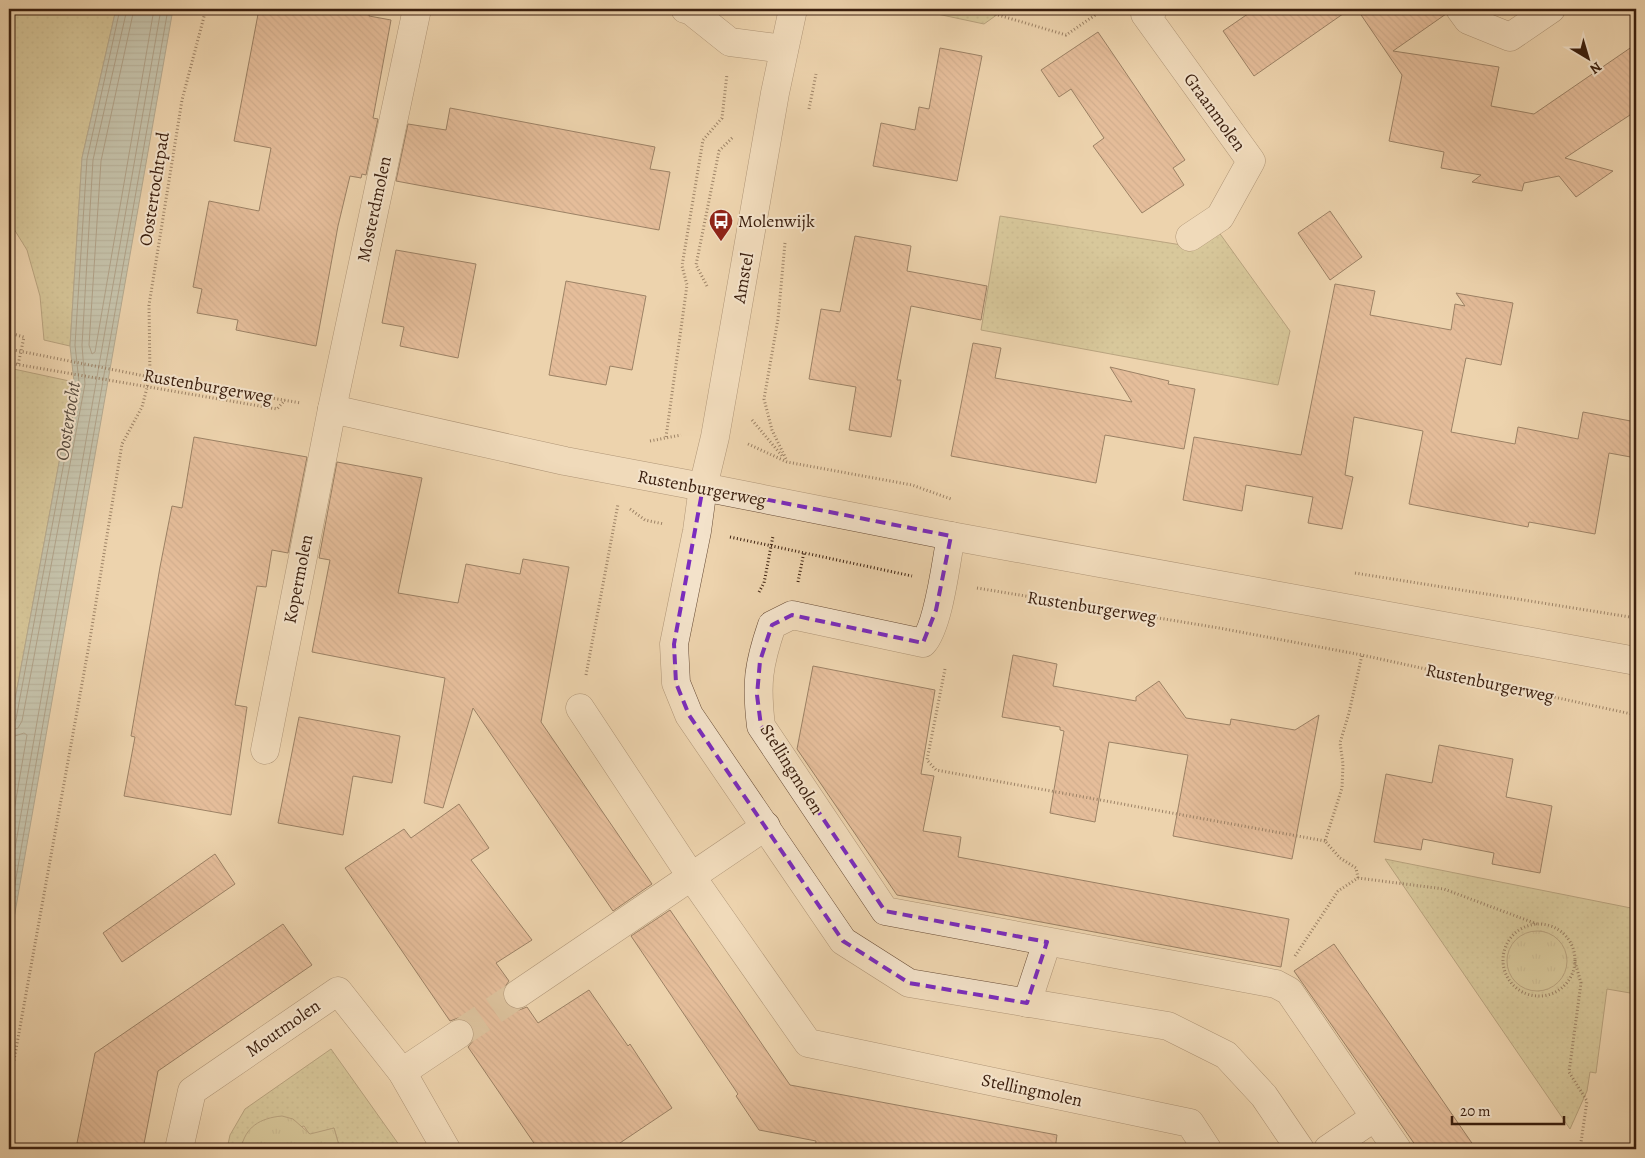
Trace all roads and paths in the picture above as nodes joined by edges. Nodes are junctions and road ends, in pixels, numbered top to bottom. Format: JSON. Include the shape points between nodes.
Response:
{"nodes":[{"id":1,"x":206,"y":9,"type":"edge"},
{"id":2,"x":417,"y":9,"type":"edge"},
{"id":3,"x":685,"y":9,"type":"edge"},
{"id":4,"x":793,"y":9,"type":"edge"},
{"id":5,"x":978,"y":9,"type":"edge"},
{"id":6,"x":1104,"y":9,"type":"edge"},
{"id":7,"x":1153,"y":9,"type":"edge"},
{"id":8,"x":1460,"y":9,"type":"edge"},
{"id":9,"x":1552,"y":9,"type":"edge"},
{"id":10,"x":730,"y":42,"type":"junction"},
{"id":11,"x":784,"y":49,"type":"junction"},
{"id":12,"x":817,"y":72,"type":"dead end"},
{"id":13,"x":807,"y":118,"type":"dead end"},
{"id":14,"x":1190,"y":236,"type":"dead end"},
{"id":15,"x":786,"y":241,"type":"dead end"},
{"id":16,"x":9,"y":332,"type":"edge"},
{"id":17,"x":9,"y":349,"type":"edge"},
{"id":18,"x":21,"y":350,"type":"junction"},
{"id":19,"x":9,"y":364,"type":"edge"},
{"id":20,"x":18,"y":365,"type":"junction"},
{"id":21,"x":726,"y":374,"type":"junction"},
{"id":22,"x":150,"y":376,"type":"junction"},
{"id":23,"x":148,"y":387,"type":"junction"},
{"id":24,"x":332,"y":409,"type":"junction"},
{"id":25,"x":666,"y":437,"type":"dead end"},
{"id":26,"x":787,"y":462,"type":"junction"},
{"id":27,"x":703,"y":487,"type":"junction"},
{"id":28,"x":958,"y":501,"type":"dead end"},
{"id":29,"x":779,"y":502,"type":"junction"},
{"id":30,"x":696,"y":531,"type":"junction"},
{"id":31,"x":951,"y":536,"type":"junction"},
{"id":32,"x":772,"y":545,"type":"junction"},
{"id":33,"x":1352,"y":572,"type":"dead end"},
{"id":34,"x":942,"y":582,"type":"junction"},
{"id":35,"x":755,"y":600,"type":"dead end"},
{"id":36,"x":1636,"y":618,"type":"edge"},
{"id":37,"x":923,"y":643,"type":"junction"},
{"id":38,"x":1362,"y":655,"type":"junction"},
{"id":39,"x":1636,"y":661,"type":"edge"},
{"id":40,"x":580,"y":708,"type":"joint"},
{"id":41,"x":1636,"y":715,"type":"edge"},
{"id":42,"x":265,"y":750,"type":"dead end"},
{"id":43,"x":766,"y":826,"type":"junction"},
{"id":44,"x":1325,"y":841,"type":"junction"},
{"id":45,"x":691,"y":876,"type":"junction"},
{"id":46,"x":1358,"y":878,"type":"junction"},
{"id":47,"x":1537,"y":924,"type":"junction"},
{"id":48,"x":1046,"y":942,"type":"junction"},
{"id":49,"x":1575,"y":961,"type":"junction"},
{"id":50,"x":1276,"y":984,"type":"junction"},
{"id":51,"x":518,"y":994,"type":"tunnel mouth"},
{"id":52,"x":1027,"y":1003,"type":"junction"},
{"id":53,"x":459,"y":1034,"type":"tunnel mouth"},
{"id":54,"x":402,"y":1072,"type":"junction"},
{"id":55,"x":9,"y":1088,"type":"edge"},
{"id":56,"x":1375,"y":1116,"type":"junction"},
{"id":57,"x":179,"y":1149,"type":"edge"},
{"id":58,"x":446,"y":1149,"type":"edge"},
{"id":59,"x":1207,"y":1149,"type":"edge"},
{"id":60,"x":1300,"y":1149,"type":"edge"},
{"id":61,"x":1328,"y":1149,"type":"edge"},
{"id":62,"x":1397,"y":1149,"type":"edge"},
{"id":63,"x":1580,"y":1149,"type":"edge"}],
"edges":[{"from":1,"to":22,"type":"path","name":"Oostertochtpad","via":[[182,100],[149,305]]},
{"from":2,"to":24,"type":"street","name":"Mosterdmolen"},
{"from":3,"to":10,"type":"street"},
{"from":4,"to":11,"type":"street","name":"Amstel"},
{"from":5,"to":6,"type":"path","via":[[1066,35]]},
{"from":7,"to":14,"type":"street","name":"Graanmolen","via":[[1145,14],[1251,161],[1220,217]]},
{"from":8,"to":9,"type":"street","via":[[1468,20],[1510,37]]},
{"from":10,"to":11,"type":"street"},
{"from":10,"to":25,"type":"path","via":[[722,118],[703,140],[682,266],[687,284]]},
{"from":11,"to":21,"type":"street","name":"Amstel"},
{"from":12,"to":13,"type":"path"},
{"from":15,"to":26,"type":"path","via":[[778,320],[764,399],[772,430]]},
{"from":16,"to":18,"type":"path","via":[[24,337]]},
{"from":17,"to":18,"type":"path","name":"Rustenburgerweg"},
{"from":18,"to":20,"type":"path"},
{"from":18,"to":22,"type":"path","name":"Rustenburgerweg"},
{"from":19,"to":20,"type":"path","name":"Rustenburgerweg"},
{"from":20,"to":23,"type":"path","name":"Rustenburgerweg"},
{"from":21,"to":26,"type":"path","via":[[747,414]]},
{"from":21,"to":27,"type":"street","name":"Amstel"},
{"from":22,"to":23,"type":"path","name":"Oostertochtpad"},
{"from":22,"to":23,"type":"path","name":"Rustenburgerweg","via":[[285,400],[277,409]]},
{"from":23,"to":55,"type":"path","name":"Oostertochtpad","via":[[142,407],[122,444]]},
{"from":24,"to":27,"type":"street","name":"Rustenburgerweg","via":[[565,461]]},
{"from":24,"to":42,"type":"street","name":"Kopermolen"},
{"from":26,"to":28,"type":"path","via":[[912,485]]},
{"from":26,"to":29,"type":"path"},
{"from":27,"to":29,"type":"street","name":"Rustenburgerweg"},
{"from":27,"to":30,"type":"street"},
{"from":29,"to":31,"type":"street","name":"Rustenburgerweg"},
{"from":29,"to":32,"type":"path"},
{"from":30,"to":32,"type":"path","name":"Rustenburgerweg"},
{"from":30,"to":40,"type":"path","name":"Rustenburgerweg","via":[[645,520],[618,501]]},
{"from":30,"to":43,"type":"street","via":[[674,644],[676,683],[689,715]]},
{"from":31,"to":34,"type":"street"},
{"from":31,"to":39,"type":"street","name":"Rustenburgerweg"},
{"from":32,"to":34,"type":"path","name":"Rustenburgerweg"},
{"from":32,"to":35,"type":"path","via":[[764,583]]},
{"from":33,"to":36,"type":"path"},
{"from":34,"to":37,"type":"street","via":[[929,637]]},
{"from":34,"to":38,"type":"path","name":"Rustenburgerweg"},
{"from":37,"to":44,"type":"path","via":[[949,651],[928,760],[936,770]]},
{"from":37,"to":48,"type":"street","name":"Stellingmolen","via":[[792,615],[772,625],[760,661],[757,695],[761,726],[885,911]]},
{"from":38,"to":41,"type":"path","name":"Rustenburgerweg"},
{"from":38,"to":44,"type":"path","via":[[1340,743],[1342,788]]},
{"from":40,"to":45,"type":"street","name":"Stellingmolen"},
{"from":43,"to":45,"type":"street"},
{"from":43,"to":52,"type":"street","via":[[843,941],[909,983]]},
{"from":44,"to":46,"type":"path","via":[[1340,858],[1356,868]]},
{"from":45,"to":51,"type":"street"},
{"from":45,"to":59,"type":"street","name":"Stellingmolen","via":[[808,1043],[1190,1123]]},
{"from":46,"to":47,"type":"path","via":[[1444,889]]},
{"from":46,"to":50,"type":"path","via":[[1338,891]]},
{"from":47,"to":49,"type":"path","via":[[1554,928],[1568,939]]},
{"from":47,"to":49,"type":"path","via":[[1516,933],[1503,953],[1506,976],[1513,986],[1534,996],[1546,996],[1566,984]]},
{"from":48,"to":50,"type":"street","name":"Stellingmolen"},
{"from":48,"to":52,"type":"street"},
{"from":49,"to":63,"type":"path","via":[[1581,983],[1568,1072],[1587,1102]]},
{"from":50,"to":56,"type":"street","name":"Stellingmolen","via":[[1289,991]]},
{"from":52,"to":60,"type":"street","via":[[1168,1026],[1226,1055],[1264,1096]]},
{"from":53,"to":54,"type":"street"},
{"from":54,"to":57,"type":"street","name":"Moutmolen","via":[[338,991],[192,1091]]},
{"from":54,"to":58,"type":"street","name":"Moutmolen"},
{"from":56,"to":61,"type":"street"},
{"from":56,"to":62,"type":"street","name":"Stellingmolen"}]}
